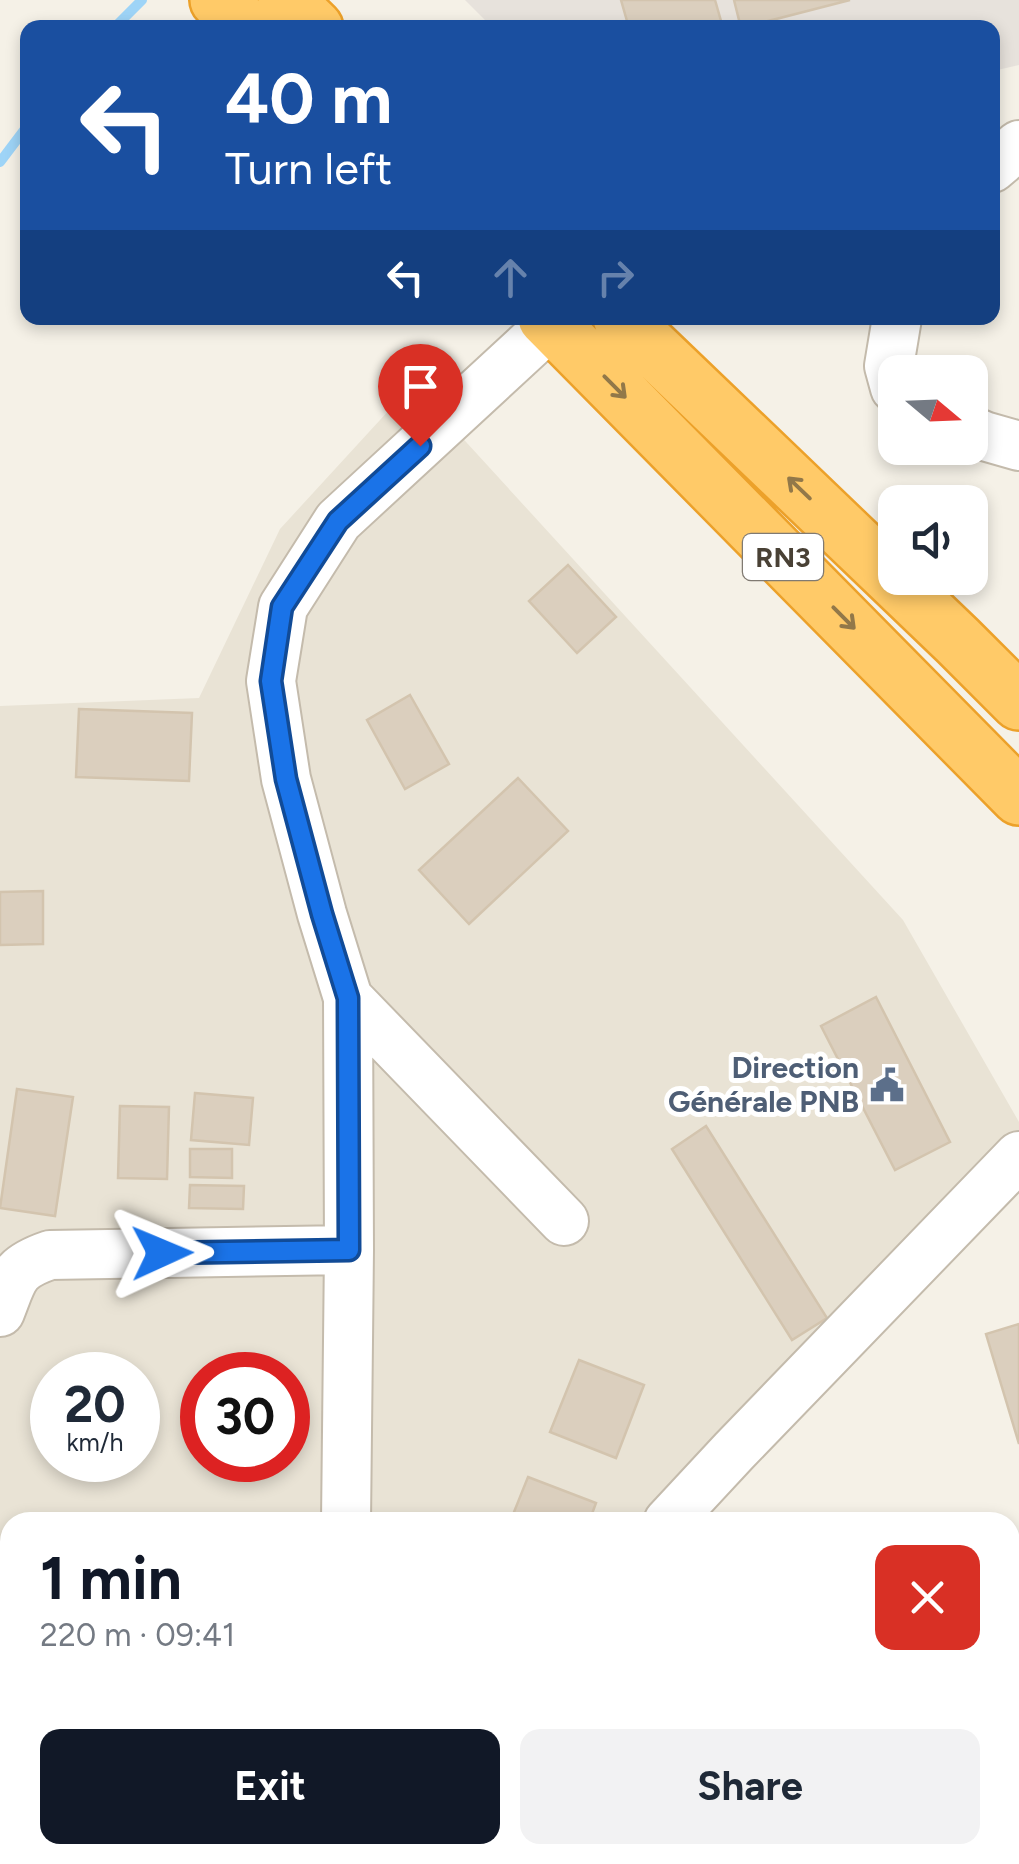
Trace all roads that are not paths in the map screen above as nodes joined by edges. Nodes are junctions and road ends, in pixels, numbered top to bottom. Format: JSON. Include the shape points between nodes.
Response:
{"nodes":[{"id":1,"x":218,"y":0,"type":"edge"},
{"id":2,"x":286,"y":0,"type":"edge"},
{"id":3,"x":239,"y":20,"type":"edge"},
{"id":4,"x":307,"y":20,"type":"edge"},
{"id":5,"x":548,"y":325,"type":"edge"},
{"id":6,"x":558,"y":325,"type":"edge"},
{"id":7,"x":627,"y":325,"type":"edge"},
{"id":8,"x":897,"y":325,"type":"edge"},
{"id":9,"x":891,"y":355,"type":"edge"},
{"id":10,"x":988,"y":437,"type":"edge"},
{"id":11,"x":1019,"y":446,"type":"edge"},
{"id":12,"x":1016,"y":694,"type":"edge"},
{"id":13,"x":1019,"y":797,"type":"edge"},
{"id":14,"x":348,"y":998,"type":"junction"},
{"id":15,"x":1019,"y":1156,"type":"edge"},
{"id":16,"x":564,"y":1221,"type":"dead end"},
{"id":17,"x":349,"y":1250,"type":"junction"},
{"id":18,"x":0,"y":1312,"type":"edge"},
{"id":19,"x":346,"y":1512,"type":"edge"},
{"id":20,"x":677,"y":1512,"type":"edge"}],
"edges":[{"from":1,"to":3,"type":"highway"},
{"from":2,"to":4,"type":"highway"},
{"from":5,"to":14,"type":"street","via":[[338,521],[282,607],[271,681],[286,779]]},
{"from":6,"to":13,"type":"highway","number":"RN3","one_way":true},
{"from":12,"to":7,"type":"highway","number":"RN3","one_way":true},
{"from":8,"to":9,"type":"street"},
{"from":10,"to":11,"type":"street"},
{"from":14,"to":16,"type":"street"},
{"from":14,"to":17,"type":"street"},
{"from":15,"to":20,"type":"street"},
{"from":17,"to":18,"type":"street","via":[[50,1255],[16,1272]]},
{"from":17,"to":19,"type":"street"}]}
